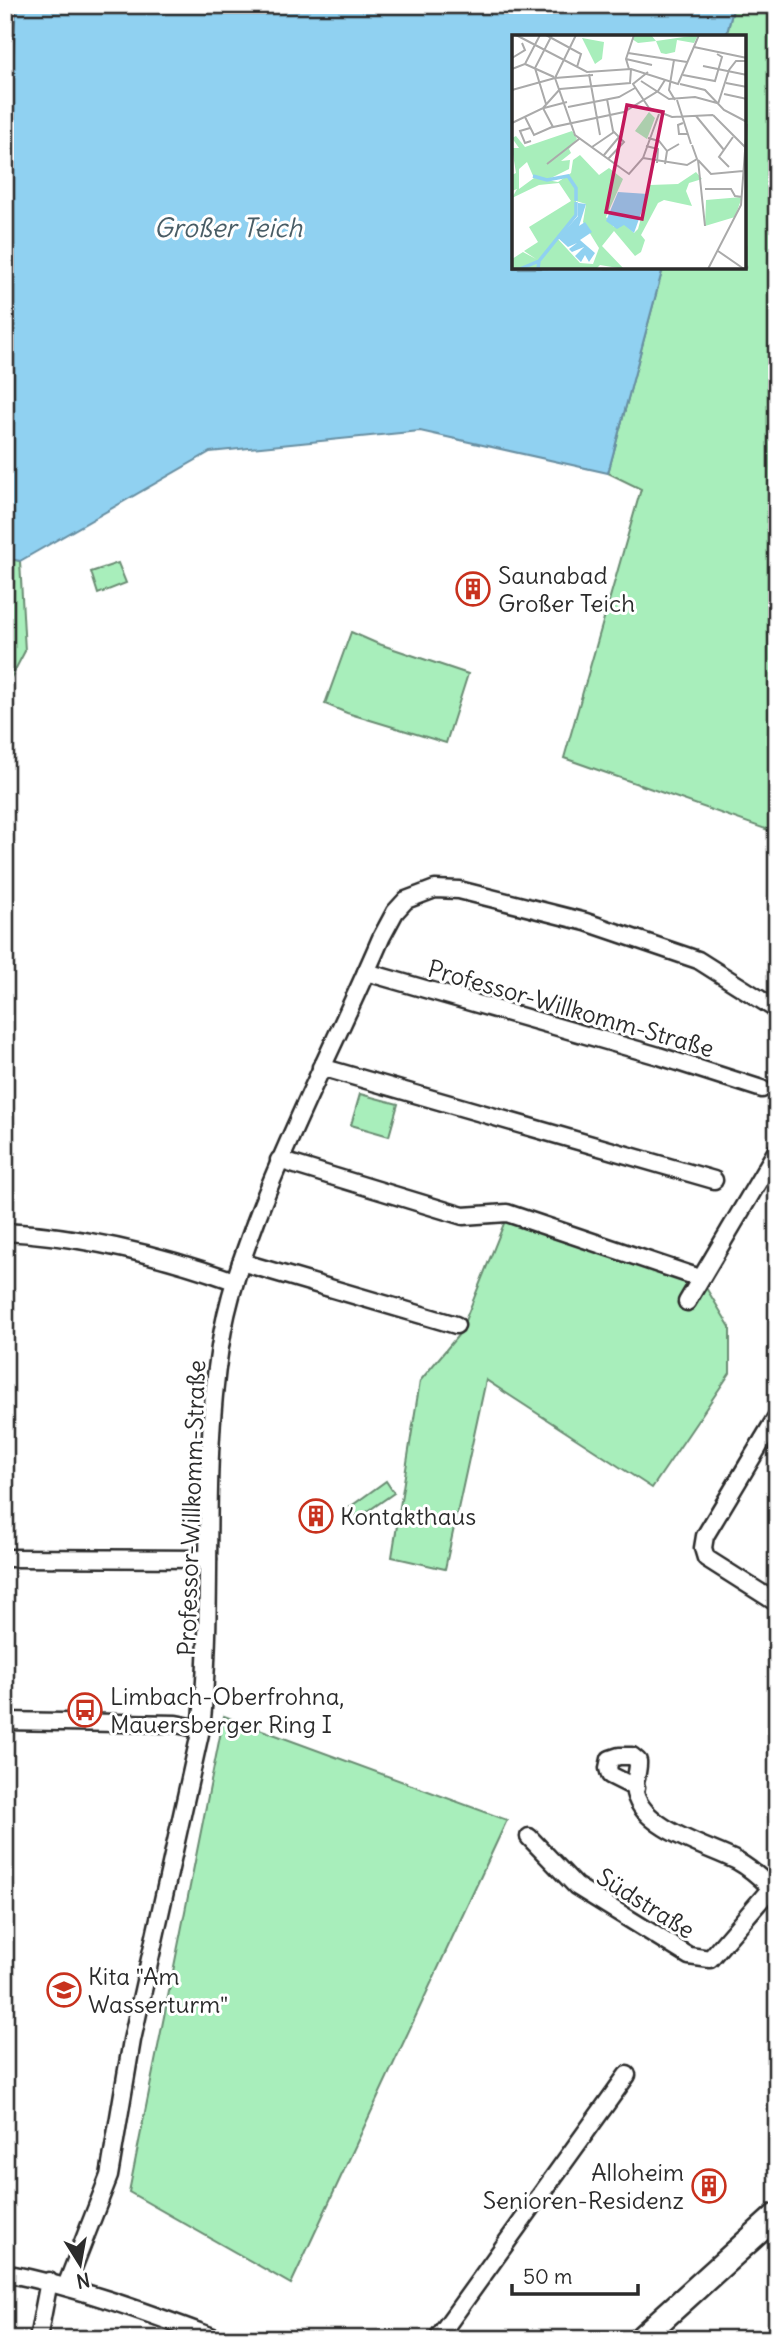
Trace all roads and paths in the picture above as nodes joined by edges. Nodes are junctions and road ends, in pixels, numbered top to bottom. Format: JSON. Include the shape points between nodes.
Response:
{"nodes":[{"id":1,"x":366,"y":972,"type":"junction"},
{"id":2,"x":777,"y":1010,"type":"edge"},
{"id":3,"x":321,"y":1067,"type":"junction"},
{"id":4,"x":762,"y":1089,"type":"dead end"},
{"id":5,"x":777,"y":1150,"type":"edge"},
{"id":6,"x":279,"y":1160,"type":"junction"},
{"id":7,"x":714,"y":1180,"type":"dead end"},
{"id":8,"x":5,"y":1232,"type":"edge"},
{"id":9,"x":240,"y":1262,"type":"junction"},
{"id":10,"x":700,"y":1278,"type":"junction"},
{"id":11,"x":234,"y":1281,"type":"junction"},
{"id":12,"x":687,"y":1302,"type":"dead end"},
{"id":13,"x":456,"y":1325,"type":"dead end"},
{"id":14,"x":777,"y":1416,"type":"edge"},
{"id":15,"x":5,"y":1558,"type":"edge"},
{"id":16,"x":208,"y":1559,"type":"junction"},
{"id":17,"x":777,"y":1603,"type":"edge"},
{"id":18,"x":5,"y":1721,"type":"edge"},
{"id":19,"x":201,"y":1729,"type":"junction"},
{"id":20,"x":636,"y":1788,"type":"dead end"},
{"id":21,"x":528,"y":1837,"type":"dead end"},
{"id":22,"x":774,"y":1885,"type":"edge"},
{"id":23,"x":627,"y":2075,"type":"dead end"},
{"id":24,"x":777,"y":2215,"type":"edge"},
{"id":25,"x":5,"y":2273,"type":"edge"},
{"id":26,"x":49,"y":2281,"type":"junction"},
{"id":27,"x":66,"y":2286,"type":"junction"},
{"id":28,"x":38,"y":2339,"type":"edge"},
{"id":29,"x":218,"y":2339,"type":"edge"},
{"id":30,"x":437,"y":2339,"type":"edge"},
{"id":31,"x":640,"y":2339,"type":"edge"}],
"edges":[{"from":1,"to":2,"type":"street","name":"Professor-Willkomm-Straße","via":[[395,912],[406,900],[436,889],[460,890],[586,922],[698,960]]},
{"from":1,"to":3,"type":"street","name":"Professor-Willkomm-Straße"},
{"from":1,"to":4,"type":"street","name":"Professor-Willkomm-Straße"},
{"from":3,"to":6,"type":"street","name":"Professor-Willkomm-Straße"},
{"from":3,"to":7,"type":"street"},
{"from":5,"to":10,"type":"street"},
{"from":6,"to":9,"type":"street","name":"Professor-Willkomm-Straße"},
{"from":6,"to":10,"type":"street","via":[[463,1216],[507,1213]]},
{"from":8,"to":11,"type":"street","via":[[78,1240]]},
{"from":9,"to":11,"type":"street","name":"Professor-Willkomm-Straße"},
{"from":9,"to":13,"type":"street"},
{"from":10,"to":12,"type":"street"},
{"from":11,"to":16,"type":"street","name":"Professor-Willkomm-Straße","via":[[220,1346],[212,1421]]},
{"from":14,"to":17,"type":"street","via":[[705,1536],[703,1548],[706,1558]]},
{"from":15,"to":16,"type":"street"},
{"from":16,"to":19,"type":"street","name":"Professor-Willkomm-Straße","via":[[207,1678]]},
{"from":18,"to":19,"type":"street","via":[[176,1724]]},
{"from":19,"to":27,"type":"street","name":"Professor-Willkomm-Straße","via":[[130,2051],[109,2176]]},
{"from":20,"to":22,"type":"street","name":"Südstraße","via":[[645,1811],[662,1825]]},
{"from":21,"to":22,"type":"street","name":"Südstraße","via":[[576,1886],[689,1956],[710,1959]]},
{"from":23,"to":30,"type":"street"},
{"from":24,"to":31,"type":"main road"},
{"from":25,"to":26,"type":"street"},
{"from":26,"to":27,"type":"street"},
{"from":26,"to":28,"type":"street"},
{"from":27,"to":29,"type":"street"}]}
